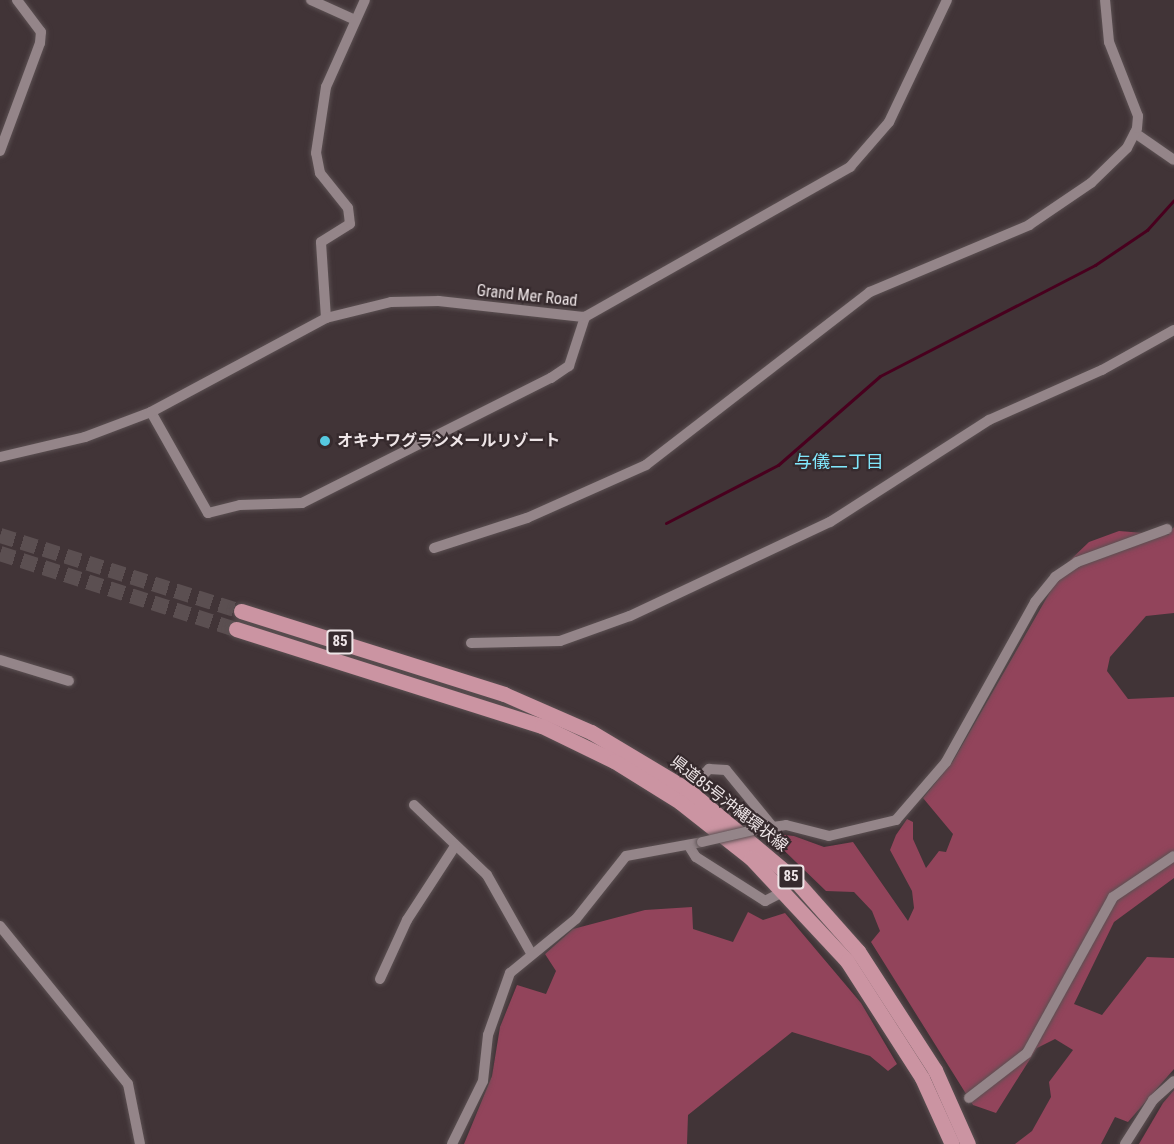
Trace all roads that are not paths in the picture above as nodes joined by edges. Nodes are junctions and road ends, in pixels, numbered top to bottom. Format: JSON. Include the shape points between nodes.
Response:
{"nodes":[{"id":1,"x":17,"y":0,"type":"edge"},
{"id":2,"x":311,"y":0,"type":"edge"},
{"id":3,"x":365,"y":0,"type":"edge"},
{"id":4,"x":947,"y":0,"type":"edge"},
{"id":5,"x":1105,"y":0,"type":"edge"},
{"id":6,"x":353,"y":19,"type":"junction"},
{"id":7,"x":1135,"y":133,"type":"junction"},
{"id":8,"x":0,"y":151,"type":"edge"},
{"id":9,"x":1174,"y":160,"type":"edge"},
{"id":10,"x":585,"y":317,"type":"junction"},
{"id":11,"x":326,"y":318,"type":"junction"},
{"id":12,"x":1174,"y":330,"type":"edge"},
{"id":13,"x":151,"y":412,"type":"junction"},
{"id":14,"x":0,"y":457,"type":"edge"},
{"id":15,"x":1167,"y":529,"type":"dead end"},
{"id":16,"x":434,"y":548,"type":"dead end"},
{"id":17,"x":241,"y":610,"type":"tunnel mouth"},
{"id":18,"x":236,"y":629,"type":"tunnel mouth"},
{"id":19,"x":471,"y":643,"type":"dead end"},
{"id":20,"x":0,"y":660,"type":"edge"},
{"id":21,"x":69,"y":681,"type":"dead end"},
{"id":22,"x":682,"y":786,"type":"junction"},
{"id":23,"x":414,"y":805,"type":"dead end"},
{"id":24,"x":772,"y":826,"type":"junction"},
{"id":25,"x":455,"y":846,"type":"junction"},
{"id":26,"x":689,"y":846,"type":"junction"},
{"id":27,"x":1174,"y":856,"type":"edge"},
{"id":28,"x":785,"y":891,"type":"junction"},
{"id":29,"x":0,"y":926,"type":"edge"},
{"id":30,"x":531,"y":953,"type":"junction"},
{"id":31,"x":380,"y":980,"type":"dead end"},
{"id":32,"x":1174,"y":1081,"type":"edge"},
{"id":33,"x":969,"y":1098,"type":"dead end"},
{"id":34,"x":140,"y":1144,"type":"edge"},
{"id":35,"x":452,"y":1144,"type":"edge"},
{"id":36,"x":952,"y":1144,"type":"edge"},
{"id":37,"x":968,"y":1144,"type":"edge"},
{"id":38,"x":1125,"y":1144,"type":"edge"}],
"edges":[{"from":1,"to":8,"type":"street","via":[[41,32],[40,43]]},
{"from":2,"to":6,"type":"street"},
{"from":3,"to":6,"type":"street"},
{"from":4,"to":10,"type":"street","name":"Grand Mer Road","via":[[889,123],[850,167]]},
{"from":5,"to":7,"type":"street","via":[[1109,42],[1138,116]]},
{"from":6,"to":11,"type":"street","via":[[326,87],[316,153],[320,173],[348,208],[350,224],[321,242]]},
{"from":7,"to":9,"type":"street"},
{"from":7,"to":16,"type":"street","via":[[1091,183],[1049,214],[870,292],[645,465],[527,518]]},
{"from":10,"to":11,"type":"street","name":"Grand Mer Road","via":[[439,301],[391,302]]},
{"from":10,"to":13,"type":"street","via":[[569,366],[560,372],[302,503],[240,505],[208,513]]},
{"from":11,"to":13,"type":"street","name":"Grand Mer Road"},
{"from":12,"to":19,"type":"street","via":[[1102,370],[989,420],[830,522],[630,616],[560,641]]},
{"from":13,"to":14,"type":"street","name":"Grand Mer Road","via":[[85,437]]},
{"from":15,"to":24,"type":"street","via":[[1077,562],[1056,577],[1035,602],[946,762],[896,820],[829,836]]},
{"from":17,"to":22,"type":"main road","name":"県道85号沖縄環状線","number":"85","via":[[439,673],[591,732]]},
{"from":18,"to":28,"type":"main road","name":"県道85号沖縄環状線","number":"85","via":[[433,689],[573,740],[659,788],[714,827]]},
{"from":20,"to":21,"type":"street"},
{"from":22,"to":24,"type":"street","via":[[709,769],[726,770]]},
{"from":22,"to":37,"type":"main road","name":"県道85号沖縄環状線","number":"85","via":[[800,886],[887,991],[935,1070]]},
{"from":23,"to":25,"type":"street"},
{"from":24,"to":26,"type":"street","bridge":true},
{"from":25,"to":30,"type":"street","via":[[487,875]]},
{"from":25,"to":31,"type":"street","via":[[412,911]]},
{"from":26,"to":28,"type":"street","via":[[696,857],[765,901]]},
{"from":26,"to":30,"type":"street","via":[[626,856],[576,919]]},
{"from":27,"to":33,"type":"street","via":[[1113,897],[1027,1053]]},
{"from":28,"to":36,"type":"main road","name":"県道85号沖縄環状線","number":"85","via":[[807,913],[886,1018]]},
{"from":29,"to":34,"type":"street","via":[[128,1084]]},
{"from":30,"to":35,"type":"street","via":[[510,973],[497,1002],[483,1081]]},
{"from":32,"to":38,"type":"street","via":[[1153,1100]]}]}
